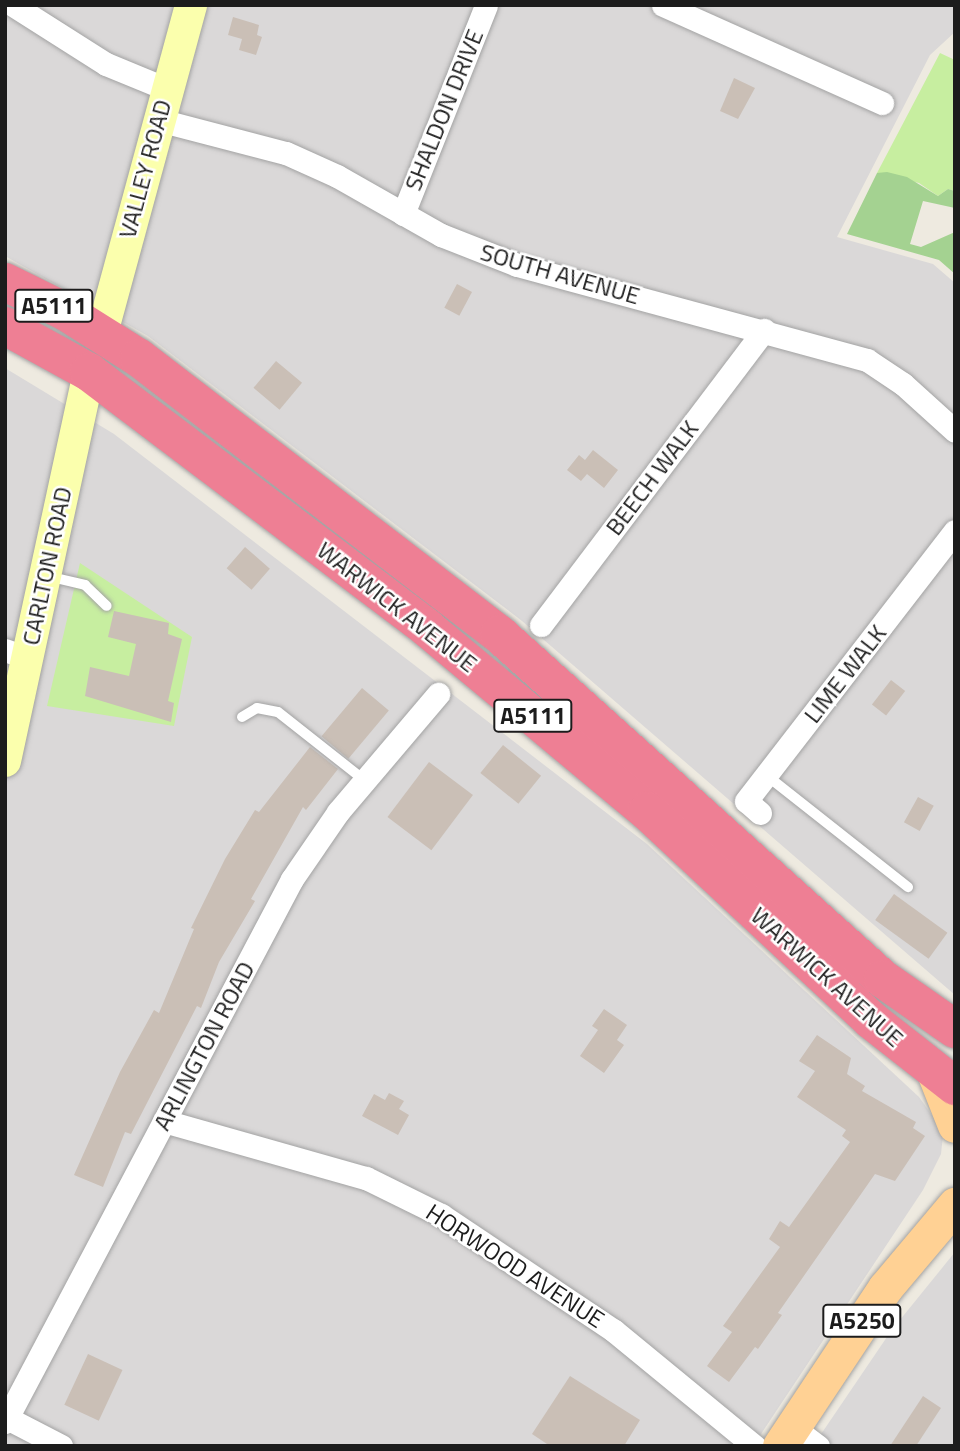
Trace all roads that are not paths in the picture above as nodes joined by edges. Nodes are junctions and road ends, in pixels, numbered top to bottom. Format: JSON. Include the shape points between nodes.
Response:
{"nodes":[{"id":1,"x":13,"y":5,"type":"edge"},
{"id":2,"x":191,"y":5,"type":"edge"},
{"id":3,"x":486,"y":5,"type":"edge"},
{"id":4,"x":663,"y":5,"type":"edge"},
{"id":5,"x":167,"y":89,"type":"junction"},
{"id":6,"x":882,"y":103,"type":"dead end"},
{"id":7,"x":159,"y":120,"type":"junction"},
{"id":8,"x":403,"y":214,"type":"junction"},
{"id":9,"x":5,"y":282,"type":"edge"},
{"id":10,"x":5,"y":326,"type":"edge"},
{"id":11,"x":764,"y":330,"type":"junction"},
{"id":12,"x":102,"y":333,"type":"junction"},
{"id":13,"x":89,"y":372,"type":"junction"},
{"id":14,"x":955,"y":431,"type":"edge"},
{"id":15,"x":955,"y":531,"type":"edge"},
{"id":16,"x":45,"y":575,"type":"junction"},
{"id":17,"x":107,"y":606,"type":"dead end"},
{"id":18,"x":541,"y":625,"type":"dead end"},
{"id":19,"x":16,"y":654,"type":"edge"},
{"id":20,"x":438,"y":694,"type":"dead end"},
{"id":21,"x":242,"y":718,"type":"dead end"},
{"id":22,"x":5,"y":761,"type":"edge"},
{"id":23,"x":766,"y":775,"type":"junction"},
{"id":24,"x":364,"y":780,"type":"junction"},
{"id":25,"x":760,"y":813,"type":"dead end"},
{"id":26,"x":908,"y":887,"type":"dead end"},
{"id":27,"x":883,"y":979,"type":"junction"},
{"id":28,"x":955,"y":1029,"type":"edge"},
{"id":29,"x":948,"y":1073,"type":"edge"},
{"id":30,"x":164,"y":1121,"type":"junction"},
{"id":31,"x":955,"y":1125,"type":"edge"},
{"id":32,"x":955,"y":1205,"type":"edge"},
{"id":33,"x":6,"y":1420,"type":"edge"},
{"id":34,"x":796,"y":1439,"type":"edge"},
{"id":35,"x":61,"y":1446,"type":"edge"},
{"id":36,"x":754,"y":1446,"type":"edge"}],
"edges":[{"from":1,"to":5,"type":"street","via":[[106,64]]},
{"from":2,"to":5,"type":"street","name":"VALLEY ROAD"},
{"from":3,"to":8,"type":"street","name":"SHALDON DRIVE"},
{"from":4,"to":6,"type":"street"},
{"from":5,"to":7,"type":"street","name":"VALLEY ROAD"},
{"from":7,"to":8,"type":"street","name":"SOUTH AVENUE","via":[[286,153]]},
{"from":7,"to":12,"type":"street","name":"VALLEY ROAD"},
{"from":8,"to":11,"type":"street","name":"SOUTH AVENUE","via":[[453,241],[517,265]]},
{"from":9,"to":12,"type":"highway","name":"WARWICK AVENUE","number":"A5111"},
{"from":10,"to":13,"type":"highway","name":"WARWICK AVENUE","number":"A5111"},
{"from":11,"to":14,"type":"street","name":"SOUTH AVENUE","via":[[875,364]]},
{"from":11,"to":18,"type":"street","name":"BEECH WALK"},
{"from":12,"to":27,"type":"highway","name":"WARWICK AVENUE","number":"A5111","via":[[499,634]]},
{"from":13,"to":16,"type":"street","name":"CARLTON ROAD"},
{"from":13,"to":29,"type":"highway","name":"WARWICK AVENUE","number":"A5111","via":[[486,676],[647,811],[871,1020]]},
{"from":15,"to":23,"type":"street","name":"LIME WALK"},
{"from":16,"to":17,"type":"lane","via":[[85,585]]},
{"from":16,"to":19,"type":"street","name":"CARLTON ROAD"},
{"from":19,"to":22,"type":"street","name":"CARLTON ROAD"},
{"from":20,"to":24,"type":"street","name":"ARLINGTON ROAD"},
{"from":21,"to":24,"type":"lane","via":[[257,708],[278,712]]},
{"from":23,"to":25,"type":"street","name":"LIME WALK","via":[[746,801]]},
{"from":23,"to":26,"type":"lane"},
{"from":24,"to":30,"type":"street","name":"ARLINGTON ROAD","via":[[292,879]]},
{"from":27,"to":28,"type":"highway","name":"WARWICK AVENUE","number":"A5111"},
{"from":27,"to":29,"type":"highway","number":"A5111"},
{"from":29,"to":31,"type":"main road"},
{"from":30,"to":33,"type":"street","name":"ARLINGTON ROAD"},
{"from":30,"to":36,"type":"street","name":"HORWOOD AVENUE","via":[[336,1168],[405,1195],[544,1280]]},
{"from":32,"to":34,"type":"main road","number":"A5250","via":[[885,1288]]},
{"from":33,"to":35,"type":"street"}]}
